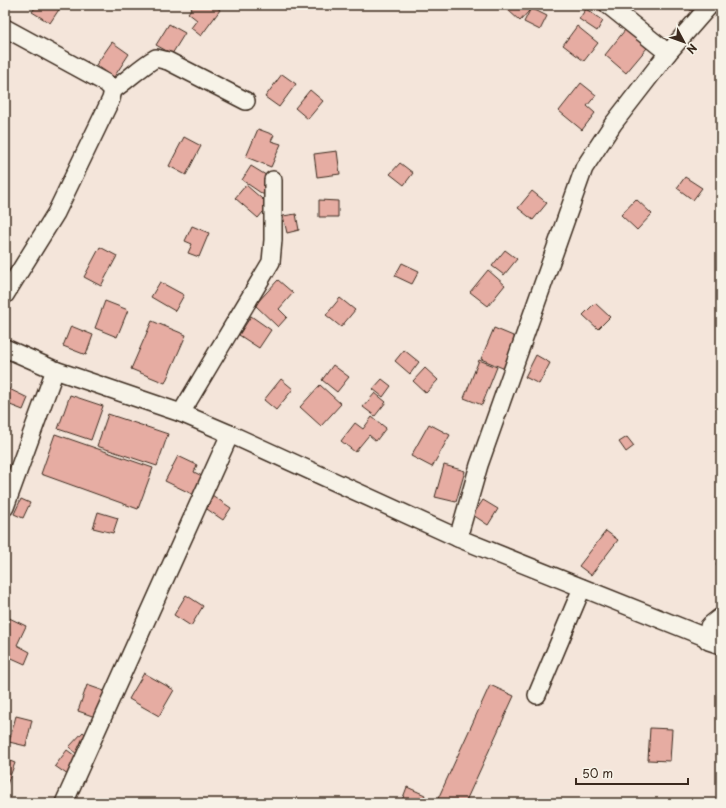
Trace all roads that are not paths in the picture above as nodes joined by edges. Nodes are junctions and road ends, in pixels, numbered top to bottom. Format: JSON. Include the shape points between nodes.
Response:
{"nodes":[{"id":1,"x":608,"y":5,"type":"edge"},
{"id":2,"x":710,"y":5,"type":"edge"},
{"id":3,"x":5,"y":28,"type":"edge"},
{"id":4,"x":668,"y":53,"type":"junction"},
{"id":5,"x":112,"y":90,"type":"junction"},
{"id":6,"x":246,"y":101,"type":"dead end"},
{"id":7,"x":273,"y":180,"type":"dead end"},
{"id":8,"x":5,"y":295,"type":"edge"},
{"id":9,"x":5,"y":348,"type":"edge"},
{"id":10,"x":55,"y":370,"type":"junction"},
{"id":11,"x":181,"y":413,"type":"junction"},
{"id":12,"x":230,"y":434,"type":"junction"},
{"id":13,"x":5,"y":507,"type":"edge"},
{"id":14,"x":458,"y":538,"type":"junction"},
{"id":15,"x":582,"y":588,"type":"junction"},
{"id":16,"x":721,"y":619,"type":"edge"},
{"id":17,"x":721,"y":643,"type":"edge"},
{"id":18,"x":537,"y":696,"type":"dead end"},
{"id":19,"x":64,"y":803,"type":"edge"}],
"edges":[{"from":1,"to":4,"type":"street"},
{"from":2,"to":4,"type":"street"},
{"from":3,"to":5,"type":"street","via":[[106,83]]},
{"from":4,"to":14,"type":"street","via":[[613,124],[584,168],[479,465]]},
{"from":5,"to":6,"type":"street","via":[[156,58],[168,61]]},
{"from":5,"to":8,"type":"street","via":[[111,99],[56,213]]},
{"from":7,"to":11,"type":"street","via":[[271,262]]},
{"from":9,"to":10,"type":"street"},
{"from":10,"to":11,"type":"street"},
{"from":10,"to":13,"type":"street"},
{"from":11,"to":12,"type":"street"},
{"from":12,"to":14,"type":"street"},
{"from":12,"to":19,"type":"street"},
{"from":14,"to":15,"type":"street"},
{"from":15,"to":17,"type":"street"},
{"from":15,"to":18,"type":"street"},
{"from":16,"to":17,"type":"main road","via":[[711,627],[709,639]]}]}
